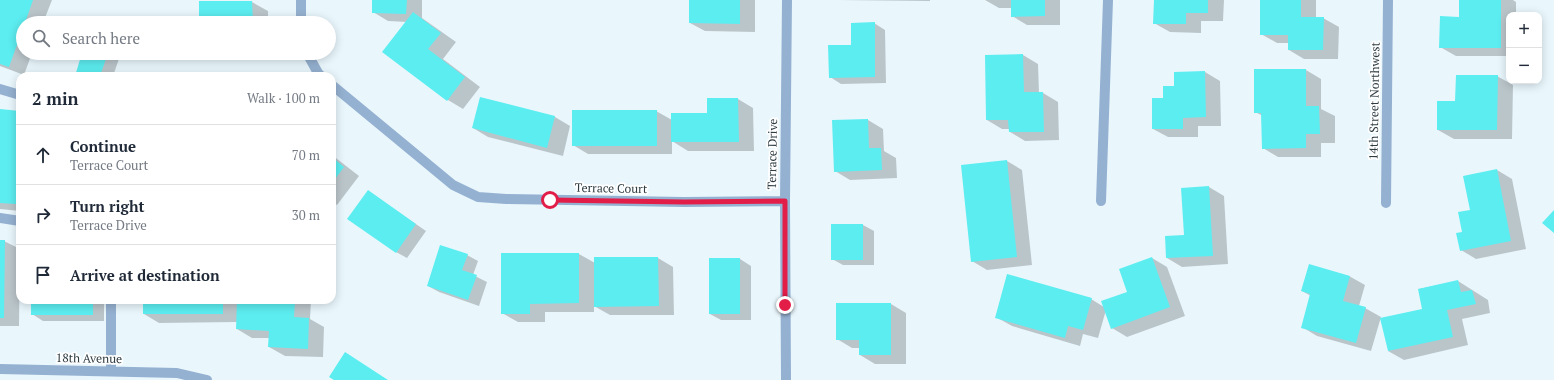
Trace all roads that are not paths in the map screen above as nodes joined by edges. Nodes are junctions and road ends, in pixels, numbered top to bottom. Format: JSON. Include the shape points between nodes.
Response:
{"nodes":[{"id":1,"x":301,"y":0,"type":"edge"},
{"id":2,"x":787,"y":0,"type":"edge"},
{"id":3,"x":1108,"y":0,"type":"edge"},
{"id":4,"x":1388,"y":0,"type":"edge"},
{"id":5,"x":301,"y":16,"type":"edge"},
{"id":6,"x":311,"y":60,"type":"edge"},
{"id":7,"x":317,"y":72,"type":"edge"},
{"id":8,"x":336,"y":88,"type":"edge"},
{"id":9,"x":0,"y":89,"type":"edge"},
{"id":10,"x":16,"y":94,"type":"edge"},
{"id":11,"x":785,"y":201,"type":"junction"},
{"id":12,"x":1102,"y":202,"type":"dead end"},
{"id":13,"x":1386,"y":203,"type":"dead end"},
{"id":14,"x":0,"y":218,"type":"edge"},
{"id":15,"x":16,"y":220,"type":"edge"},
{"id":16,"x":111,"y":304,"type":"edge"},
{"id":17,"x":0,"y":369,"type":"edge"},
{"id":18,"x":111,"y":371,"type":"junction"},
{"id":19,"x":207,"y":380,"type":"edge"},
{"id":20,"x":786,"y":380,"type":"edge"}],
"edges":[{"from":1,"to":5,"type":"street"},
{"from":2,"to":11,"type":"street","name":"Terrace Drive"},
{"from":3,"to":12,"type":"street"},
{"from":4,"to":13,"type":"street","name":"14th Street Northwest"},
{"from":6,"to":7,"type":"street"},
{"from":8,"to":11,"type":"street","name":"Terrace Court","via":[[453,185],[478,197],[684,202]]},
{"from":9,"to":10,"type":"street"},
{"from":11,"to":20,"type":"street","name":"Terrace Drive"},
{"from":14,"to":15,"type":"street"},
{"from":16,"to":18,"type":"street"},
{"from":17,"to":18,"type":"street","name":"18th Avenue"},
{"from":18,"to":19,"type":"street","name":"18th Avenue","via":[[177,373]]}]}
